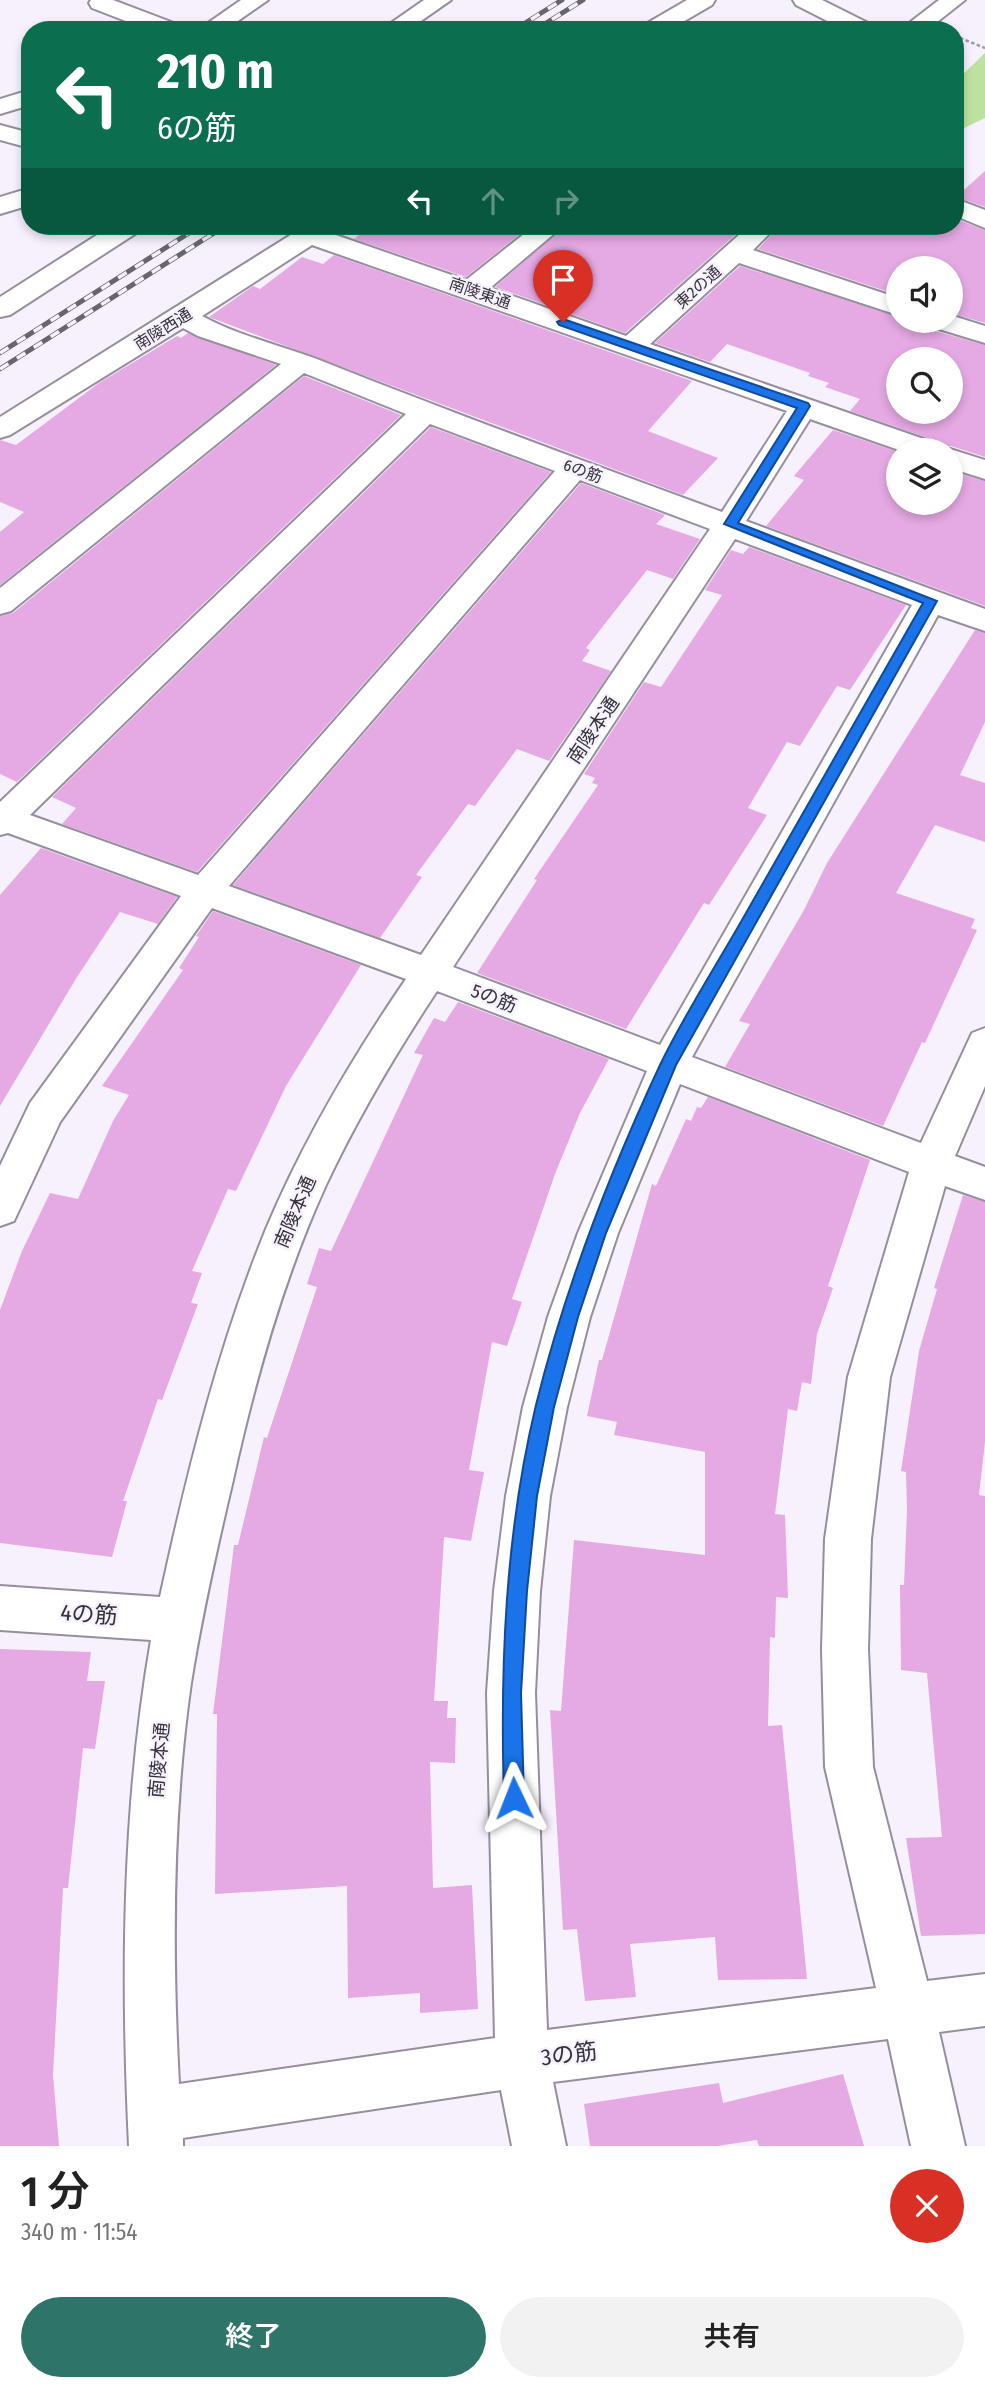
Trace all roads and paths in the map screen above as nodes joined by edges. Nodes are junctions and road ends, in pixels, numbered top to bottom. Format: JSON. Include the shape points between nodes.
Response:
{"nodes":[{"id":1,"x":257,"y":0,"type":"edge"},
{"id":2,"x":440,"y":0,"type":"edge"},
{"id":3,"x":704,"y":0,"type":"edge"},
{"id":4,"x":804,"y":0,"type":"edge"},
{"id":5,"x":954,"y":0,"type":"edge"},
{"id":6,"x":100,"y":4,"type":"dead end"},
{"id":7,"x":146,"y":21,"type":"edge"},
{"id":8,"x":223,"y":21,"type":"edge"},
{"id":9,"x":406,"y":21,"type":"edge"},
{"id":10,"x":668,"y":21,"type":"edge"},
{"id":11,"x":846,"y":21,"type":"edge"},
{"id":12,"x":924,"y":21,"type":"edge"},
{"id":13,"x":964,"y":40,"type":"edge"},
{"id":14,"x":985,"y":48,"type":"edge"},
{"id":15,"x":21,"y":100,"type":"edge"},
{"id":16,"x":0,"y":107,"type":"edge"},
{"id":17,"x":0,"y":132,"type":"edge"},
{"id":18,"x":21,"y":139,"type":"edge"},
{"id":19,"x":21,"y":199,"type":"edge"},
{"id":20,"x":0,"y":206,"type":"edge"},
{"id":21,"x":964,"y":211,"type":"edge"},
{"id":22,"x":985,"y":220,"type":"edge"},
{"id":23,"x":115,"y":235,"type":"edge"},
{"id":24,"x":309,"y":235,"type":"edge"},
{"id":25,"x":330,"y":235,"type":"edge"},
{"id":26,"x":539,"y":235,"type":"edge"},
{"id":27,"x":754,"y":235,"type":"edge"},
{"id":28,"x":735,"y":253,"type":"junction"},
{"id":29,"x":471,"y":290,"type":"junction"},
{"id":30,"x":886,"y":303,"type":"edge"},
{"id":31,"x":0,"y":309,"type":"edge"},
{"id":32,"x":183,"y":316,"type":"junction"},
{"id":33,"x":963,"y":328,"type":"edge"},
{"id":34,"x":985,"y":335,"type":"edge"},
{"id":35,"x":631,"y":346,"type":"junction"},
{"id":36,"x":301,"y":362,"type":"junction"},
{"id":37,"x":804,"y":406,"type":"junction"},
{"id":38,"x":425,"y":412,"type":"junction"},
{"id":39,"x":0,"y":429,"type":"edge"},
{"id":40,"x":894,"y":438,"type":"edge"},
{"id":41,"x":963,"y":462,"type":"edge"},
{"id":42,"x":575,"y":468,"type":"junction"},
{"id":43,"x":985,"y":470,"type":"edge"},
{"id":44,"x":730,"y":524,"type":"junction"},
{"id":45,"x":930,"y":601,"type":"junction"},
{"id":46,"x":0,"y":604,"type":"edge"},
{"id":47,"x":985,"y":621,"type":"edge"},
{"id":48,"x":1,"y":820,"type":"edge"},
{"id":49,"x":205,"y":890,"type":"junction"},
{"id":50,"x":430,"y":973,"type":"junction"},
{"id":51,"x":985,"y":1043,"type":"edge"},
{"id":52,"x":668,"y":1064,"type":"junction"},
{"id":53,"x":930,"y":1164,"type":"junction"},
{"id":54,"x":985,"y":1184,"type":"edge"},
{"id":55,"x":0,"y":1209,"type":"edge"},
{"id":56,"x":0,"y":1608,"type":"edge"},
{"id":57,"x":178,"y":1620,"type":"junction"},
{"id":58,"x":985,"y":2000,"type":"edge"},
{"id":59,"x":908,"y":2011,"type":"junction"},
{"id":60,"x":522,"y":2060,"type":"junction"},
{"id":61,"x":155,"y":2130,"type":"edge"},
{"id":62,"x":539,"y":2146,"type":"edge"},
{"id":63,"x":938,"y":2146,"type":"edge"}],
"edges":[{"from":1,"to":8,"type":"street"},
{"from":2,"to":9,"type":"street"},
{"from":3,"to":10,"type":"street"},
{"from":4,"to":11,"type":"street"},
{"from":5,"to":12,"type":"street"},
{"from":6,"to":7,"type":"street"},
{"from":13,"to":14,"type":"path"},
{"from":15,"to":16,"type":"street"},
{"from":17,"to":18,"type":"street"},
{"from":19,"to":20,"type":"street"},
{"from":21,"to":22,"type":"street"},
{"from":23,"to":31,"type":"street"},
{"from":24,"to":32,"type":"street","name":"南陵西通"},
{"from":25,"to":29,"type":"street","name":"南陵東通"},
{"from":26,"to":29,"type":"street"},
{"from":27,"to":28,"type":"street","name":"東2の通"},
{"from":28,"to":30,"type":"street"},
{"from":28,"to":35,"type":"street","name":"東2の通"},
{"from":29,"to":35,"type":"street","name":"南陵東通"},
{"from":32,"to":36,"type":"street","name":"6の筋","via":[[208,330]]},
{"from":32,"to":39,"type":"street","name":"南陵西通"},
{"from":33,"to":34,"type":"street"},
{"from":35,"to":37,"type":"street","name":"南陵東通"},
{"from":36,"to":38,"type":"street","name":"6の筋"},
{"from":36,"to":46,"type":"street"},
{"from":37,"to":40,"type":"street","name":"南陵東通"},
{"from":37,"to":44,"type":"street","name":"南陵本通"},
{"from":38,"to":42,"type":"street","name":"6の筋"},
{"from":38,"to":48,"type":"street"},
{"from":41,"to":43,"type":"street"},
{"from":42,"to":44,"type":"street","name":"6の筋"},
{"from":42,"to":49,"type":"street"},
{"from":44,"to":45,"type":"street","name":"6の筋"},
{"from":44,"to":50,"type":"street","name":"南陵本通"},
{"from":45,"to":47,"type":"street","name":"6の筋"},
{"from":45,"to":52,"type":"street"},
{"from":48,"to":49,"type":"street","name":"5の筋"},
{"from":49,"to":50,"type":"street","name":"5の筋"},
{"from":49,"to":55,"type":"street","via":[[44,1114]]},
{"from":50,"to":52,"type":"street","name":"5の筋"},
{"from":50,"to":57,"type":"street","name":"南陵本通","via":[[324,1147],[265,1283],[236,1374]]},
{"from":51,"to":53,"type":"street"},
{"from":52,"to":53,"type":"street","name":"5の筋"},
{"from":52,"to":60,"type":"street","via":[[597,1233],[569,1317],[528,1496],[511,1693]]},
{"from":53,"to":54,"type":"street","name":"5の筋"},
{"from":53,"to":59,"type":"street","via":[[869,1377],[848,1539],[845,1649],[849,1767]]},
{"from":56,"to":57,"type":"street","name":"4の筋"},
{"from":57,"to":61,"type":"street","name":"南陵本通","via":[[154,1810],[149,1956]]},
{"from":58,"to":59,"type":"street","name":"3の筋"},
{"from":59,"to":60,"type":"street","name":"3の筋"},
{"from":59,"to":63,"type":"street"},
{"from":60,"to":61,"type":"street","name":"3の筋"},
{"from":60,"to":62,"type":"street"}]}
